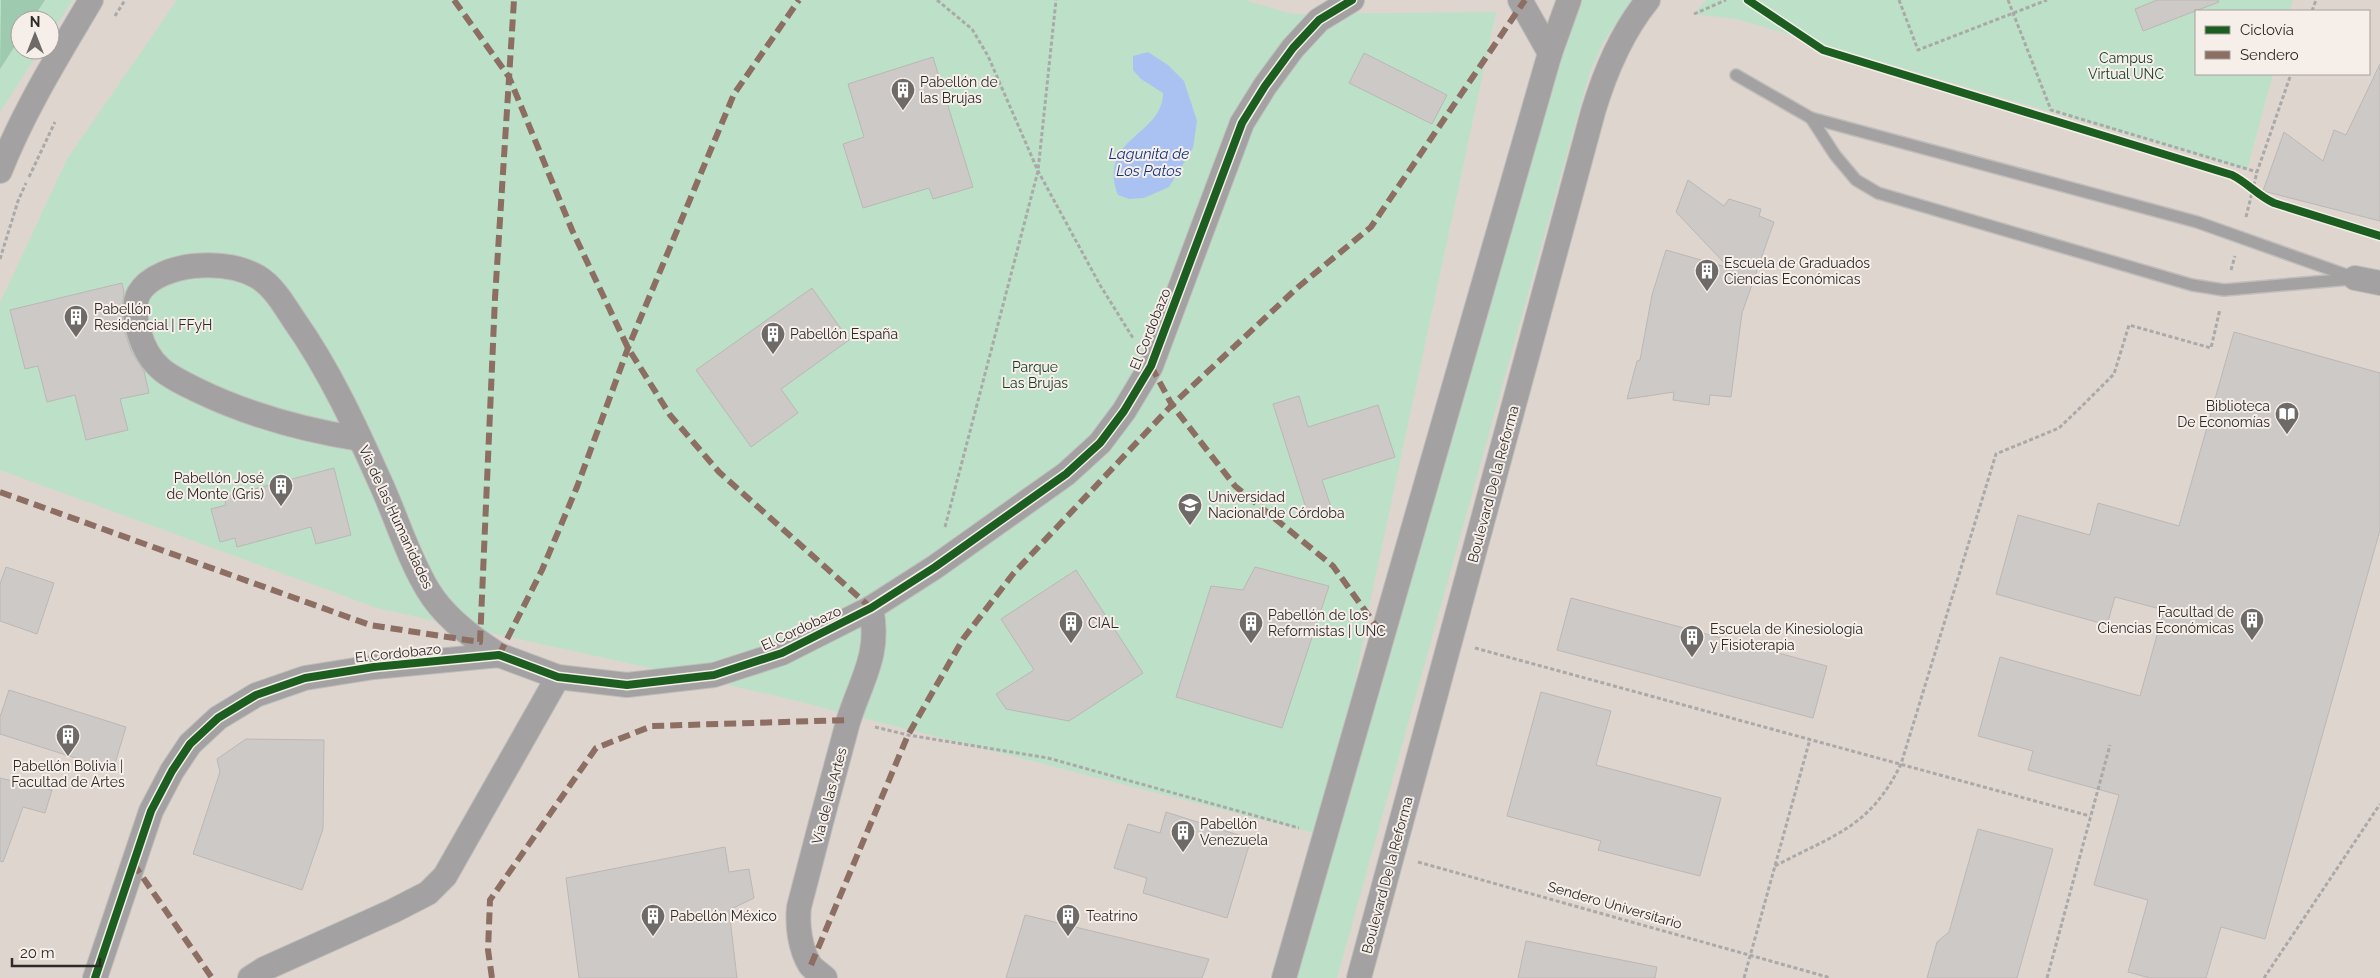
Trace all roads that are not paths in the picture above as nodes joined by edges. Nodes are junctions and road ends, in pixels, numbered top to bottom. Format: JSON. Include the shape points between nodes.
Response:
{"nodes":[{"id":1,"x":92,"y":0,"type":"edge"},
{"id":2,"x":1352,"y":0,"type":"edge"},
{"id":3,"x":1520,"y":0,"type":"edge"},
{"id":4,"x":1569,"y":0,"type":"edge"},
{"id":5,"x":1648,"y":0,"type":"edge"},
{"id":6,"x":1550,"y":54,"type":"junction"},
{"id":7,"x":1736,"y":75,"type":"dead end"},
{"id":8,"x":1811,"y":118,"type":"junction"},
{"id":9,"x":6,"y":140,"type":"edge"},
{"id":10,"x":0,"y":171,"type":"edge"},
{"id":11,"x":2355,"y":278,"type":"junction"},
{"id":12,"x":2380,"y":283,"type":"edge"},
{"id":13,"x":360,"y":439,"type":"junction"},
{"id":14,"x":871,"y":608,"type":"junction"},
{"id":15,"x":499,"y":655,"type":"junction"},
{"id":16,"x":558,"y":677,"type":"junction"},
{"id":17,"x":95,"y":978,"type":"edge"},
{"id":18,"x":250,"y":978,"type":"edge"},
{"id":19,"x":825,"y":978,"type":"edge"},
{"id":20,"x":1284,"y":978,"type":"edge"},
{"id":21,"x":1359,"y":978,"type":"edge"}],
"edges":[{"from":1,"to":9,"type":"street"},
{"from":2,"to":14,"type":"street","name":"El Cordobazo","via":[[1319,20],[1293,48],[1242,123],[1151,366],[1100,443],[1066,474]]},
{"from":3,"to":6,"type":"street"},
{"from":4,"to":6,"type":"street"},
{"from":5,"to":21,"type":"street","name":"Boulevard De la Reforma","via":[[1619,44],[1593,112]]},
{"from":6,"to":20,"type":"street"},
{"from":7,"to":8,"type":"lane"},
{"from":8,"to":11,"type":"lane","via":[[2197,222]]},
{"from":8,"to":11,"type":"lane","via":[[1856,180],[1878,193],[2192,285],[2224,290]]},
{"from":9,"to":10,"type":"street"},
{"from":11,"to":12,"type":"street"},
{"from":13,"to":13,"type":"street","name":"Vía de las Humanidades","via":[[312,345],[275,291],[258,277],[234,268],[205,265],[180,268],[163,274],[140,292],[135,305],[136,324],[148,355],[162,370],[220,401],[261,417],[315,432]]},
{"from":13,"to":15,"type":"street","name":"Vía de las Humanidades","via":[[428,590],[448,616]]},
{"from":14,"to":16,"type":"street","name":"El Cordobazo","via":[[782,653],[714,675],[627,685]]},
{"from":14,"to":19,"type":"street","name":"Vía de las Artes","via":[[875,627],[873,652],[849,720],[797,920],[811,965]]},
{"from":15,"to":16,"type":"street","name":"El Cordobazo"},
{"from":15,"to":17,"type":"street","name":"El Cordobazo","via":[[374,667],[305,678],[256,695],[218,718],[190,744],[151,811]]},
{"from":16,"to":18,"type":"street","via":[[445,876],[428,894]]}]}
